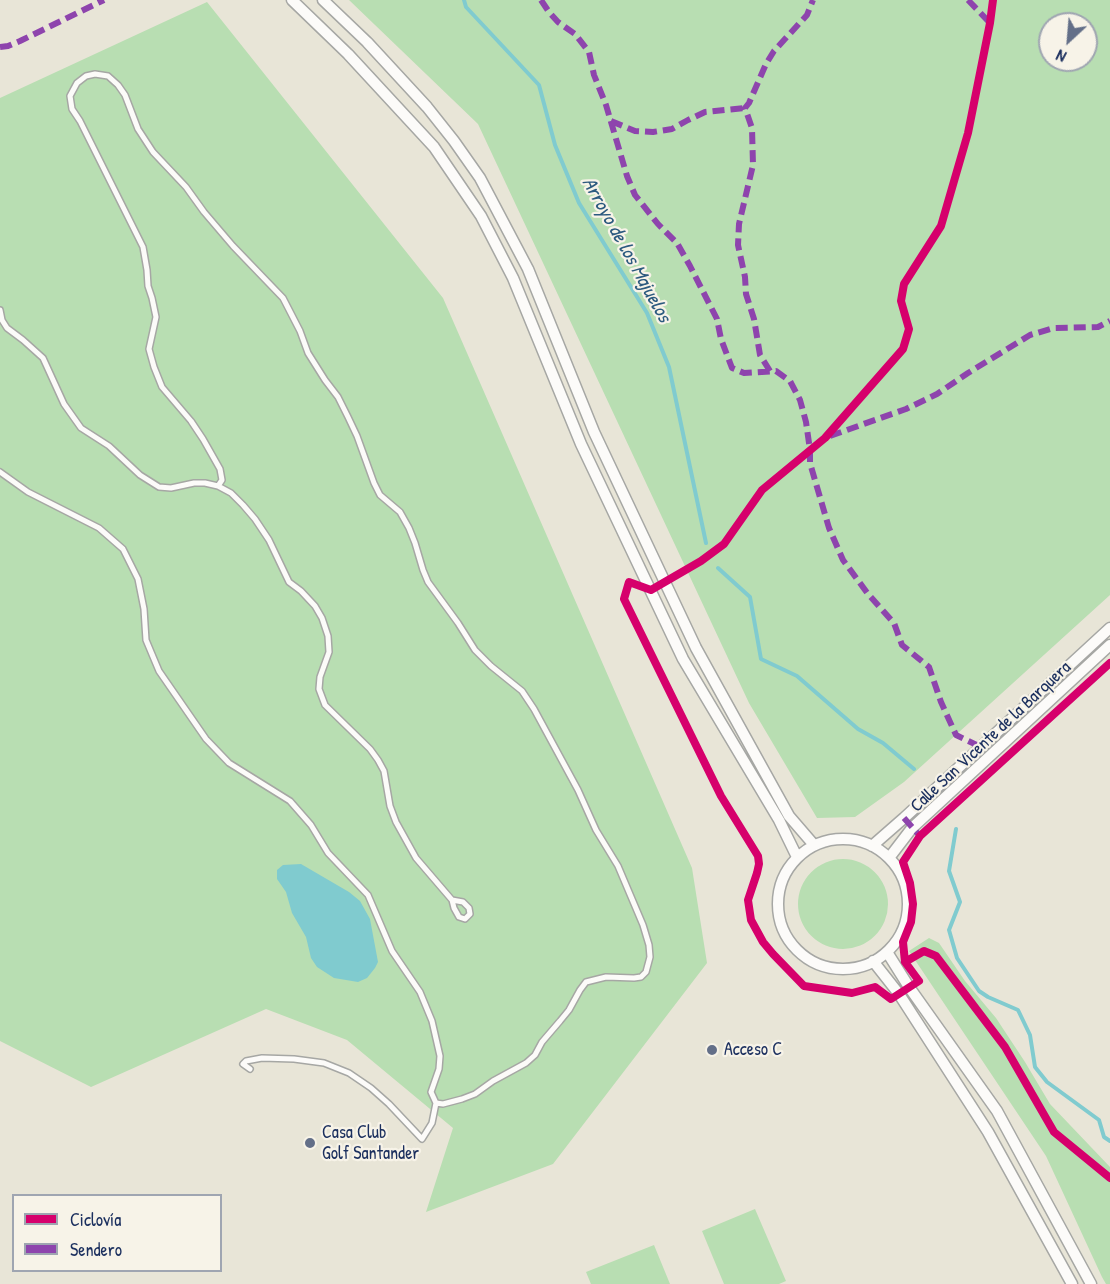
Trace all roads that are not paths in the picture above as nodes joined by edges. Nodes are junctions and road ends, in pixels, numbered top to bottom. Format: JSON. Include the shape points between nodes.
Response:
{"nodes":[{"id":1,"x":292,"y":0,"type":"edge"},
{"id":2,"x":323,"y":0,"type":"edge"},
{"id":3,"x":0,"y":310,"type":"edge"},
{"id":4,"x":0,"y":472,"type":"edge"},
{"id":5,"x":218,"y":486,"type":"junction"},
{"id":6,"x":1110,"y":628,"type":"edge"},
{"id":7,"x":1110,"y":645,"type":"edge"},
{"id":8,"x":814,"y":845,"type":"junction"},
{"id":9,"x":872,"y":846,"type":"junction"},
{"id":10,"x":797,"y":857,"type":"junction"},
{"id":11,"x":889,"y":858,"type":"junction"},
{"id":12,"x":452,"y":900,"type":"dead end"},
{"id":13,"x":887,"y":952,"type":"junction"},
{"id":14,"x":873,"y":962,"type":"junction"},
{"id":15,"x":250,"y":1070,"type":"dead end"},
{"id":16,"x":436,"y":1102,"type":"junction"},
{"id":17,"x":1072,"y":1284,"type":"edge"},
{"id":18,"x":1091,"y":1284,"type":"edge"}],
"edges":[{"from":1,"to":10,"type":"street","via":[[434,147],[481,216],[513,278],[581,444],[683,659]]},
{"from":2,"to":8,"type":"street","via":[[427,107],[480,178],[528,269],[594,432],[696,648],[789,816]]},
{"from":3,"to":5,"type":"lane","via":[[7,328],[43,358],[64,404],[81,428],[159,487],[194,483]]},
{"from":4,"to":16,"type":"lane","via":[[28,492],[99,528],[123,549],[138,579],[146,640],[159,671],[206,740],[229,763],[290,801],[328,853],[368,895],[392,951],[420,992],[432,1021],[440,1056],[430,1092]]},
{"from":5,"to":12,"type":"lane","via":[[231,493],[255,519],[290,582],[322,618],[328,652],[319,689],[325,705],[378,760],[396,822],[416,858]]},
{"from":5,"to":16,"type":"lane","via":[[222,480],[220,470],[191,421],[162,387],[154,367],[149,349],[156,317],[143,247],[72,109],[70,96],[86,76],[108,76],[118,85],[153,152],[283,298],[308,353],[348,417],[380,495],[400,512],[409,528],[428,582],[476,650],[522,691],[534,709],[618,866],[643,925],[650,957],[646,972],[634,978],[606,977],[586,982],[569,1010],[526,1063],[462,1100]]},
{"from":6,"to":9,"type":"street","name":"Calle San Vicente de la Barquera"},
{"from":7,"to":11,"type":"street","name":"Calle San Vicente de la Barquera","via":[[912,828]]},
{"from":8,"to":9,"type":"street","via":[[852,839]]},
{"from":8,"to":10,"type":"street"},
{"from":9,"to":11,"type":"street"},
{"from":10,"to":14,"type":"street","via":[[781,883],[777,906],[783,930],[794,947],[828,967],[856,968]]},
{"from":11,"to":13,"type":"street","via":[[904,883],[908,908],[900,934]]},
{"from":13,"to":14,"type":"street"},
{"from":13,"to":18,"type":"street","via":[[997,1111]]},
{"from":14,"to":17,"type":"street","via":[[899,994],[988,1132]]},
{"from":15,"to":16,"type":"lane","via":[[243,1064],[262,1058],[324,1063],[349,1073],[390,1104],[422,1139],[432,1123]]}]}
